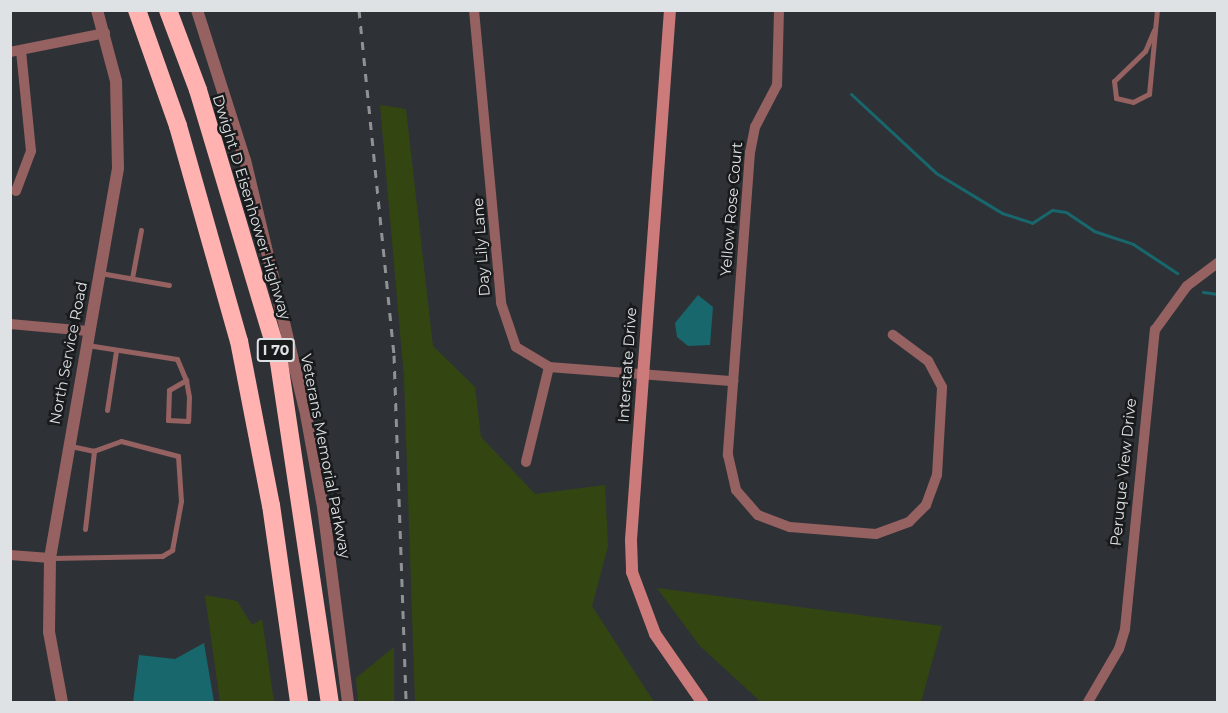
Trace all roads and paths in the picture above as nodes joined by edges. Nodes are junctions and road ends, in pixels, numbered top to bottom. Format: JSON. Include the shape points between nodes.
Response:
{"nodes":[{"id":1,"x":97,"y":10,"type":"edge"},
{"id":2,"x":137,"y":10,"type":"edge"},
{"id":3,"x":168,"y":10,"type":"edge"},
{"id":4,"x":197,"y":10,"type":"edge"},
{"id":5,"x":474,"y":10,"type":"edge"},
{"id":6,"x":670,"y":10,"type":"edge"},
{"id":7,"x":779,"y":10,"type":"edge"},
{"id":8,"x":1157,"y":10,"type":"edge"},
{"id":9,"x":1154,"y":30,"type":"junction"},
{"id":10,"x":105,"y":33,"type":"junction"},
{"id":11,"x":16,"y":51,"type":"edge"},
{"id":12,"x":16,"y":191,"type":"dead end"},
{"id":13,"x":141,"y":230,"type":"dead end"},
{"id":14,"x":1218,"y":262,"type":"edge"},
{"id":15,"x":99,"y":272,"type":"junction"},
{"id":16,"x":132,"y":278,"type":"junction"},
{"id":17,"x":169,"y":285,"type":"dead end"},
{"id":18,"x":10,"y":324,"type":"edge"},
{"id":19,"x":88,"y":331,"type":"junction"},
{"id":20,"x":893,"y":335,"type":"dead end"},
{"id":21,"x":86,"y":345,"type":"junction"},
{"id":22,"x":116,"y":351,"type":"junction"},
{"id":23,"x":549,"y":367,"type":"junction"},
{"id":24,"x":642,"y":373,"type":"junction"},
{"id":25,"x":186,"y":380,"type":"junction"},
{"id":26,"x":733,"y":381,"type":"junction"},
{"id":27,"x":107,"y":410,"type":"dead end"},
{"id":28,"x":66,"y":445,"type":"junction"},
{"id":29,"x":94,"y":451,"type":"junction"},
{"id":30,"x":526,"y":462,"type":"dead end"},
{"id":31,"x":85,"y":529,"type":"dead end"},
{"id":32,"x":10,"y":555,"type":"edge"},
{"id":33,"x":50,"y":558,"type":"junction"},
{"id":34,"x":62,"y":702,"type":"edge"},
{"id":35,"x":298,"y":702,"type":"edge"},
{"id":36,"x":330,"y":702,"type":"edge"},
{"id":37,"x":348,"y":702,"type":"edge"},
{"id":38,"x":702,"y":702,"type":"edge"},
{"id":39,"x":1088,"y":702,"type":"edge"}],
"edges":[{"from":1,"to":10,"type":"street","name":"North Service Road"},
{"from":2,"to":35,"type":"highway","number":"I 70","via":[[178,126],[238,341],[271,505]]},
{"from":3,"to":36,"type":"highway","name":"Dwight D Eisenhower Highway","number":"I 70","via":[[198,90],[278,356]]},
{"from":4,"to":37,"type":"street","name":"Veterans Memorial Parkway","via":[[244,160],[304,409],[325,518]]},
{"from":5,"to":23,"type":"street","name":"Day Lily Lane","via":[[503,319],[516,346]]},
{"from":6,"to":24,"type":"main road","name":"Interstate Drive"},
{"from":7,"to":26,"type":"street","name":"Yellow Rose Court","via":[[777,85],[755,127],[750,152]]},
{"from":8,"to":9,"type":"lane"},
{"from":9,"to":9,"type":"lane","via":[[1155,69],[1149,94],[1133,102],[1116,98],[1114,81],[1145,51]]},
{"from":10,"to":11,"type":"street"},
{"from":10,"to":15,"type":"street","name":"North Service Road","via":[[120,117],[118,168]]},
{"from":11,"to":12,"type":"street","via":[[31,151]]},
{"from":13,"to":16,"type":"lane"},
{"from":14,"to":39,"type":"street","name":"Peruque View Drive","via":[[1187,286],[1155,330],[1125,629],[1119,649]]},
{"from":15,"to":16,"type":"lane"},
{"from":15,"to":19,"type":"street","name":"North Service Road"},
{"from":16,"to":17,"type":"lane"},
{"from":18,"to":19,"type":"street"},
{"from":19,"to":21,"type":"street","name":"North Service Road"},
{"from":20,"to":26,"type":"street","name":"Yellow Rose Court","via":[[933,367],[943,401],[931,497],[909,522],[887,532],[790,527],[768,522],[750,508],[729,468]]},
{"from":21,"to":22,"type":"lane"},
{"from":21,"to":28,"type":"street","name":"North Service Road"},
{"from":22,"to":25,"type":"lane","via":[[177,359]]},
{"from":22,"to":27,"type":"lane"},
{"from":23,"to":24,"type":"street","name":"Day Lily Lane"},
{"from":23,"to":30,"type":"street"},
{"from":24,"to":26,"type":"street","name":"Day Lily Lane"},
{"from":24,"to":38,"type":"main road","name":"Interstate Drive","via":[[631,504],[632,572],[662,648]]},
{"from":25,"to":25,"type":"lane","via":[[188,421],[168,420],[169,390]]},
{"from":28,"to":29,"type":"lane"},
{"from":28,"to":33,"type":"street","name":"North Service Road"},
{"from":29,"to":31,"type":"lane"},
{"from":29,"to":33,"type":"lane","via":[[121,441],[178,456],[181,501],[172,550],[162,556]]},
{"from":32,"to":33,"type":"street"},
{"from":33,"to":34,"type":"street","name":"North Service Road","via":[[49,632]]}]}
